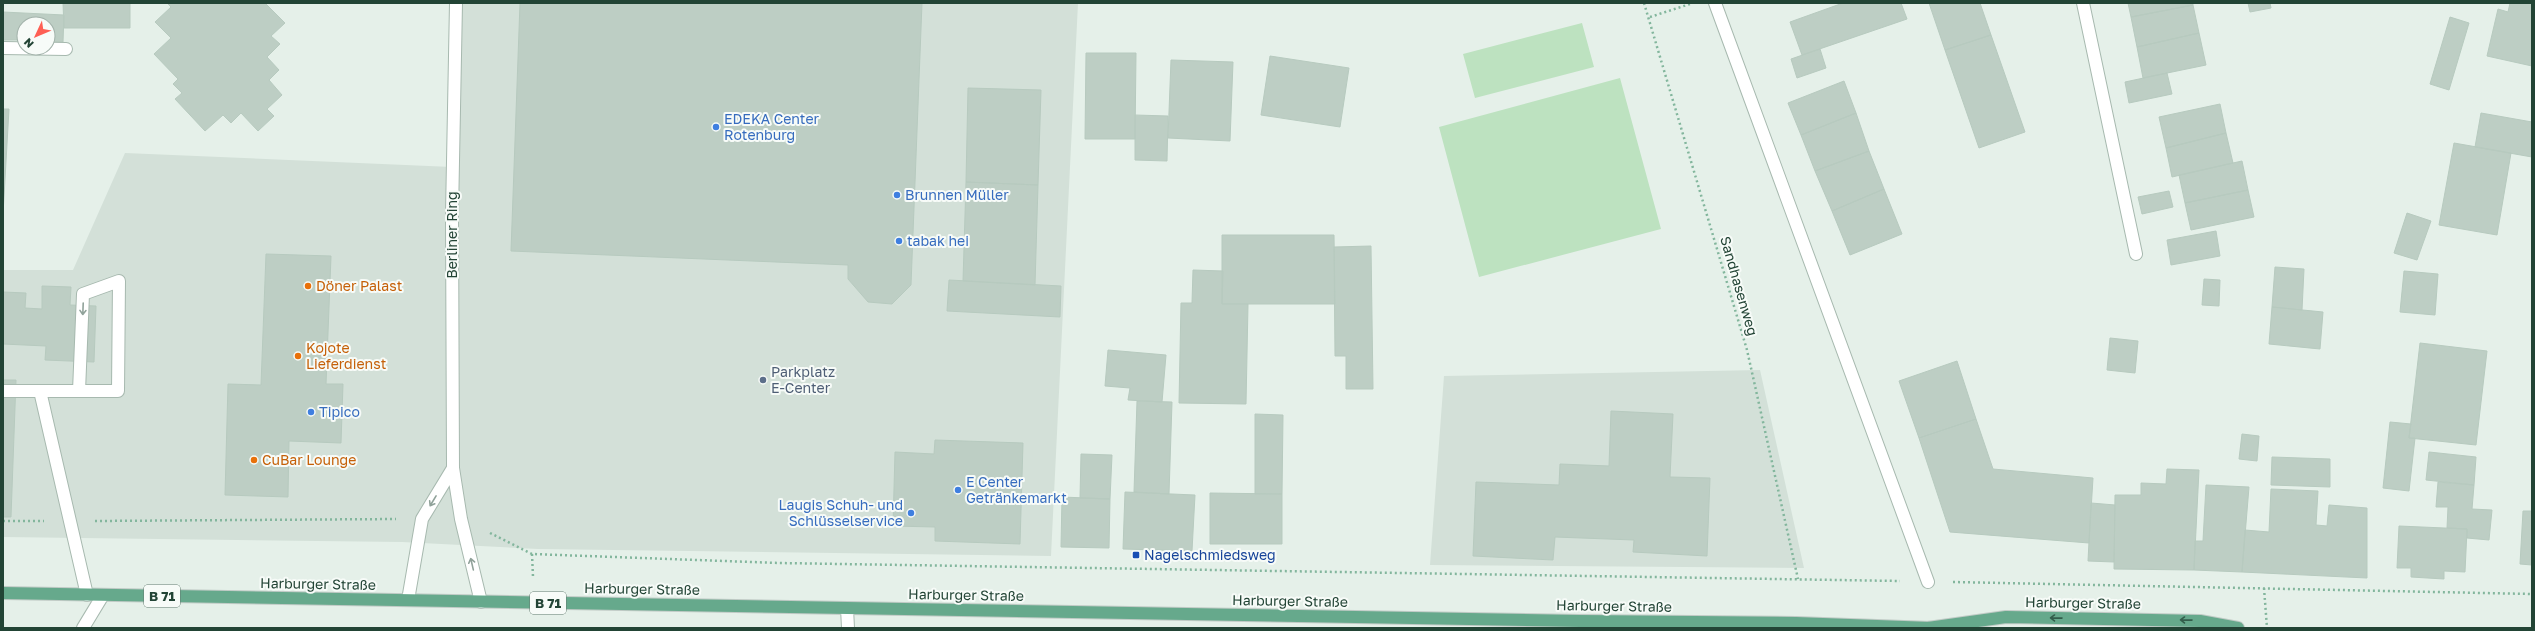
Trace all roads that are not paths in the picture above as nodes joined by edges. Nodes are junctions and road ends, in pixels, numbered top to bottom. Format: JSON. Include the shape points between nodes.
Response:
{"nodes":[{"id":1,"x":456,"y":3,"type":"edge"},
{"id":2,"x":1716,"y":3,"type":"edge"},
{"id":3,"x":2083,"y":3,"type":"edge"},
{"id":4,"x":3,"y":48,"type":"edge"},
{"id":5,"x":66,"y":49,"type":"dead end"},
{"id":6,"x":2136,"y":254,"type":"dead end"},
{"id":7,"x":3,"y":391,"type":"edge"},
{"id":8,"x":40,"y":391,"type":"junction"},
{"id":9,"x":79,"y":391,"type":"junction"},
{"id":10,"x":452,"y":468,"type":"junction"},
{"id":11,"x":1928,"y":582,"type":"road end"},
{"id":12,"x":3,"y":593,"type":"edge"},
{"id":13,"x":87,"y":595,"type":"junction"},
{"id":14,"x":103,"y":595,"type":"junction"},
{"id":15,"x":408,"y":600,"type":"junction"},
{"id":16,"x":481,"y":602,"type":"junction"},
{"id":17,"x":847,"y":608,"type":"junction"},
{"id":18,"x":1580,"y":625,"type":"edge"},
{"id":19,"x":83,"y":628,"type":"edge"},
{"id":20,"x":848,"y":628,"type":"edge"},
{"id":21,"x":1930,"y":628,"type":"edge"},
{"id":22,"x":2238,"y":628,"type":"edge"}],
"edges":[{"from":1,"to":10,"type":"street","name":"Berliner Ring","via":[[452,214]]},
{"from":2,"to":11,"type":"street"},
{"from":3,"to":6,"type":"street"},
{"from":4,"to":5,"type":"street"},
{"from":7,"to":8,"type":"street"},
{"from":8,"to":9,"type":"street"},
{"from":8,"to":13,"type":"street"},
{"from":9,"to":9,"type":"street","one_way":true,"via":[[118,391],[119,281],[83,294]]},
{"from":10,"to":15,"type":"street","one_way":true,"via":[[422,519]]},
{"from":16,"to":10,"type":"street","name":"Berliner Ring","one_way":true},
{"from":12,"to":13,"type":"main road","name":"Harburger Straße","number":"B 71"},
{"from":13,"to":14,"type":"main road","name":"Harburger Straße","number":"B 71"},
{"from":14,"to":15,"type":"main road","name":"Harburger Straße","number":"B 71"},
{"from":14,"to":19,"type":"street"},
{"from":15,"to":16,"type":"main road","name":"Harburger Straße","number":"B 71"},
{"from":16,"to":17,"type":"main road","name":"Harburger Straße","number":"B 71"},
{"from":17,"to":18,"type":"main road","name":"Harburger Straße","number":"B 71"},
{"from":17,"to":20,"type":"street"},
{"from":18,"to":21,"type":"main road","name":"Harburger Straße","number":"B 71","via":[[1796,623]]},
{"from":22,"to":21,"type":"main road","name":"Harburger Straße","number":"B 71","one_way":true,"via":[[2200,621],[2006,617]]}]}
